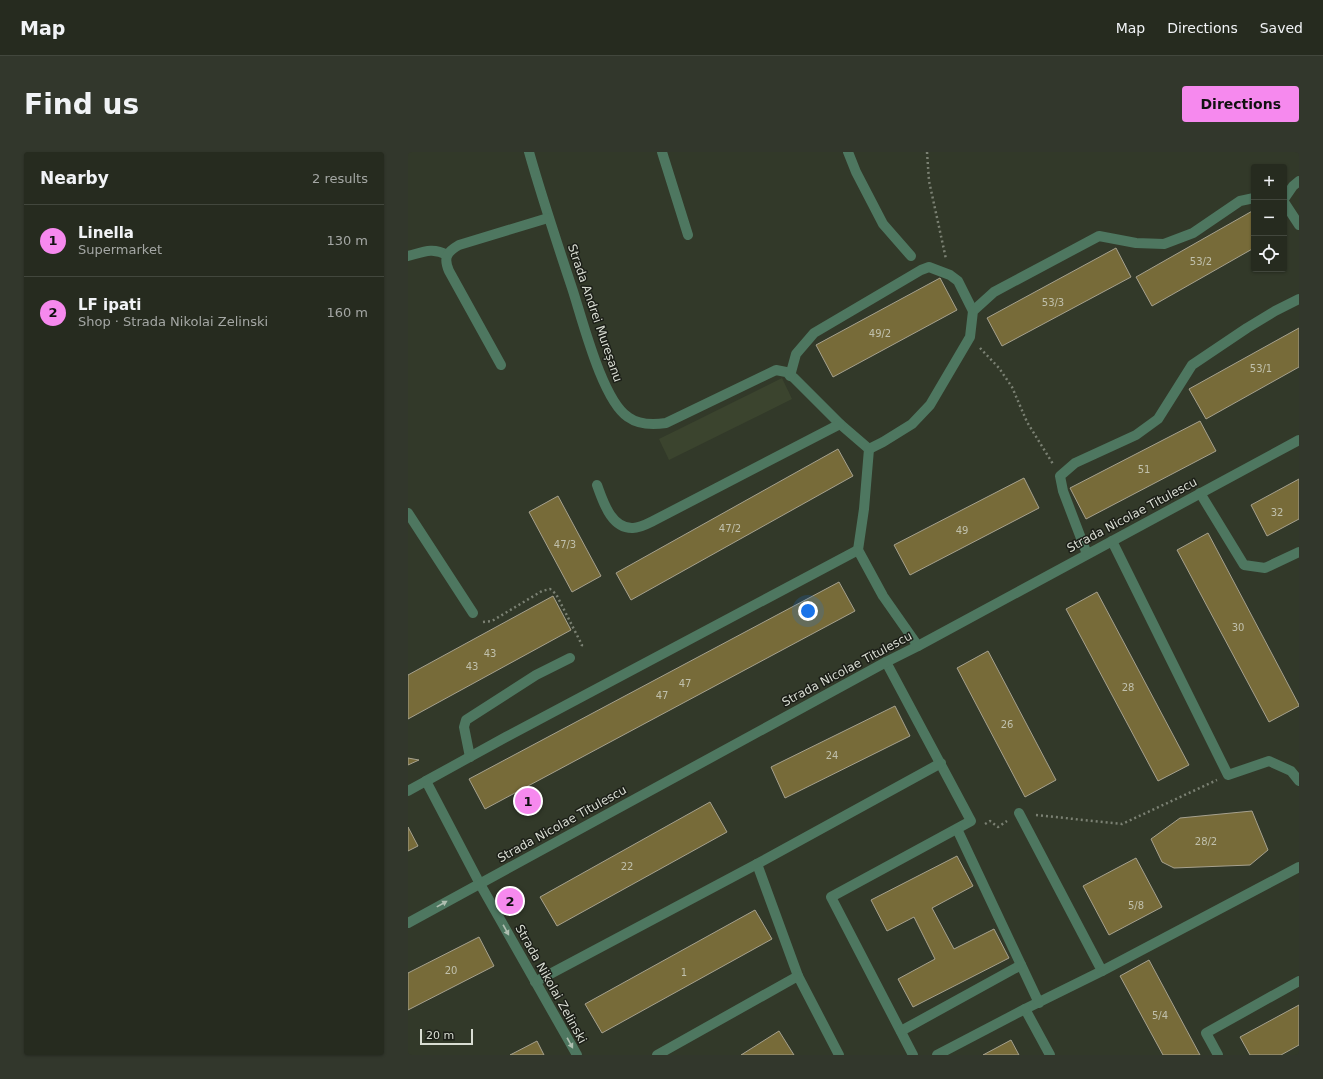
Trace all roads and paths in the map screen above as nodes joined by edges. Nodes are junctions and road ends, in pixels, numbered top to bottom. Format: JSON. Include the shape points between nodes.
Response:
{"nodes":[{"id":1,"x":529,"y":152,"type":"edge"},
{"id":2,"x":662,"y":152,"type":"edge"},
{"id":3,"x":848,"y":152,"type":"edge"},
{"id":4,"x":927,"y":152,"type":"edge"},
{"id":5,"x":1299,"y":181,"type":"edge"},
{"id":6,"x":1287,"y":195,"type":"edge"},
{"id":7,"x":1251,"y":199,"type":"edge"},
{"id":8,"x":1287,"y":205,"type":"edge"},
{"id":9,"x":548,"y":218,"type":"junction"},
{"id":10,"x":1299,"y":225,"type":"edge"},
{"id":11,"x":688,"y":235,"type":"dead end"},
{"id":12,"x":447,"y":254,"type":"junction"},
{"id":13,"x":408,"y":256,"type":"edge"},
{"id":14,"x":911,"y":256,"type":"dead end"},
{"id":15,"x":950,"y":275,"type":"junction"},
{"id":16,"x":1299,"y":299,"type":"edge"},
{"id":17,"x":973,"y":311,"type":"junction"},
{"id":18,"x":970,"y":337,"type":"junction"},
{"id":19,"x":501,"y":365,"type":"dead end"},
{"id":20,"x":790,"y":376,"type":"junction"},
{"id":21,"x":840,"y":424,"type":"junction"},
{"id":22,"x":1299,"y":440,"type":"edge"},
{"id":23,"x":869,"y":449,"type":"junction"},
{"id":24,"x":1060,"y":476,"type":"junction"},
{"id":25,"x":597,"y":485,"type":"dead end"},
{"id":26,"x":1200,"y":493,"type":"junction"},
{"id":27,"x":408,"y":513,"type":"edge"},
{"id":28,"x":1112,"y":541,"type":"junction"},
{"id":29,"x":858,"y":550,"type":"junction"},
{"id":30,"x":1299,"y":552,"type":"edge"},
{"id":31,"x":1087,"y":554,"type":"junction"},
{"id":32,"x":473,"y":613,"type":"joint"},
{"id":33,"x":918,"y":646,"type":"junction"},
{"id":34,"x":570,"y":658,"type":"joint"},
{"id":35,"x":886,"y":662,"type":"junction"},
{"id":36,"x":470,"y":757,"type":"junction"},
{"id":37,"x":940,"y":763,"type":"junction"},
{"id":38,"x":1228,"y":775,"type":"junction"},
{"id":39,"x":426,"y":782,"type":"junction"},
{"id":40,"x":1299,"y":782,"type":"edge"},
{"id":41,"x":408,"y":791,"type":"edge"},
{"id":42,"x":1019,"y":813,"type":"junction"},
{"id":43,"x":983,"y":825,"type":"dead end"},
{"id":44,"x":957,"y":829,"type":"junction"},
{"id":45,"x":757,"y":864,"type":"junction"},
{"id":46,"x":1299,"y":867,"type":"edge"},
{"id":47,"x":480,"y":884,"type":"junction"},
{"id":48,"x":408,"y":923,"type":"edge"},
{"id":49,"x":1021,"y":965,"type":"junction"},
{"id":50,"x":1102,"y":971,"type":"junction"},
{"id":51,"x":798,"y":976,"type":"junction"},
{"id":52,"x":1299,"y":981,"type":"edge"},
{"id":53,"x":535,"y":982,"type":"junction"},
{"id":54,"x":1039,"y":1003,"type":"junction"},
{"id":55,"x":1026,"y":1009,"type":"junction"},
{"id":56,"x":901,"y":1031,"type":"junction"},
{"id":57,"x":576,"y":1055,"type":"edge"},
{"id":58,"x":658,"y":1055,"type":"edge"},
{"id":59,"x":838,"y":1055,"type":"edge"},
{"id":60,"x":914,"y":1055,"type":"edge"},
{"id":61,"x":937,"y":1055,"type":"edge"},
{"id":62,"x":1050,"y":1055,"type":"edge"},
{"id":63,"x":1218,"y":1055,"type":"edge"}],
"edges":[{"from":1,"to":9,"type":"street","name":"Strada Andrei Mureșanu"},
{"from":2,"to":11,"type":"street"},
{"from":3,"to":14,"type":"street","via":[[883,224]]},
{"from":4,"to":15,"type":"path","via":[[929,181]]},
{"from":5,"to":6,"type":"street"},
{"from":7,"to":17,"type":"street","via":[[1240,201],[1193,233],[1164,244],[1136,243],[1099,236],[994,292]]},
{"from":8,"to":10,"type":"street"},
{"from":9,"to":12,"type":"street","via":[[459,245]]},
{"from":9,"to":20,"type":"street","name":"Strada Andrei Mureșanu","via":[[598,368],[618,407],[628,417],[648,424],[666,423],[776,370],[782,370]]},
{"from":12,"to":13,"type":"street","via":[[439,250],[428,250]]},
{"from":12,"to":19,"type":"street","via":[[446,263],[449,271]]},
{"from":15,"to":17,"type":"street","via":[[958,281]]},
{"from":15,"to":20,"type":"street","via":[[929,267],[921,270],[814,333],[796,354]]},
{"from":16,"to":24,"type":"street","via":[[1247,328],[1192,365],[1158,419],[1136,435],[1075,463]]},
{"from":17,"to":18,"type":"street"},
{"from":18,"to":23,"type":"street","via":[[930,406],[912,424]]},
{"from":18,"to":24,"type":"path","via":[[1000,368],[1012,387],[1027,422]]},
{"from":20,"to":21,"type":"street"},
{"from":21,"to":23,"type":"street"},
{"from":21,"to":25,"type":"street","via":[[653,521],[632,529],[618,524],[604,505]]},
{"from":22,"to":26,"type":"street","name":"Strada Nicolae Titulescu"},
{"from":23,"to":29,"type":"street"},
{"from":24,"to":31,"type":"street","via":[[1063,491]]},
{"from":26,"to":28,"type":"street","name":"Strada Nicolae Titulescu"},
{"from":26,"to":30,"type":"street","via":[[1244,565],[1265,568]]},
{"from":27,"to":32,"type":"street"},
{"from":28,"to":31,"type":"street","name":"Strada Nicolae Titulescu"},
{"from":28,"to":38,"type":"street"},
{"from":29,"to":33,"type":"street","via":[[883,596]]},
{"from":29,"to":36,"type":"street"},
{"from":31,"to":33,"type":"street","name":"Strada Nicolae Titulescu"},
{"from":32,"to":34,"type":"path","via":[[481,622],[492,621],[542,591],[550,589],[556,594],[582,645],[579,654]]},
{"from":33,"to":35,"type":"street","name":"Strada Nicolae Titulescu"},
{"from":34,"to":36,"type":"street","via":[[466,720],[464,727]]},
{"from":35,"to":37,"type":"street"},
{"from":35,"to":47,"type":"street","name":"Strada Nicolae Titulescu"},
{"from":36,"to":39,"type":"street"},
{"from":37,"to":44,"type":"street","via":[[970,821]]},
{"from":37,"to":45,"type":"street"},
{"from":38,"to":40,"type":"street","via":[[1269,761],[1291,771]]},
{"from":38,"to":42,"type":"path","via":[[1122,824]]},
{"from":39,"to":41,"type":"street"},
{"from":39,"to":47,"type":"street","name":"Strada Nikolai Zelinski"},
{"from":42,"to":43,"type":"path","via":[[998,827],[990,821]]},
{"from":42,"to":50,"type":"street"},
{"from":44,"to":49,"type":"street"},
{"from":44,"to":56,"type":"street","via":[[831,898]]},
{"from":45,"to":51,"type":"street"},
{"from":45,"to":53,"type":"street"},
{"from":46,"to":50,"type":"street"},
{"from":48,"to":47,"type":"street","name":"Strada Nicolae Titulescu","one_way":true},
{"from":47,"to":53,"type":"street","name":"Strada Nikolai Zelinski","one_way":true},
{"from":49,"to":54,"type":"street"},
{"from":49,"to":56,"type":"street"},
{"from":50,"to":54,"type":"street"},
{"from":51,"to":58,"type":"street"},
{"from":51,"to":59,"type":"street"},
{"from":52,"to":63,"type":"street","via":[[1206,1033]]},
{"from":53,"to":57,"type":"street","name":"Strada Nikolai Zelinski","one_way":true},
{"from":54,"to":55,"type":"street"},
{"from":55,"to":61,"type":"street"},
{"from":55,"to":62,"type":"street"},
{"from":56,"to":60,"type":"street"}]}
